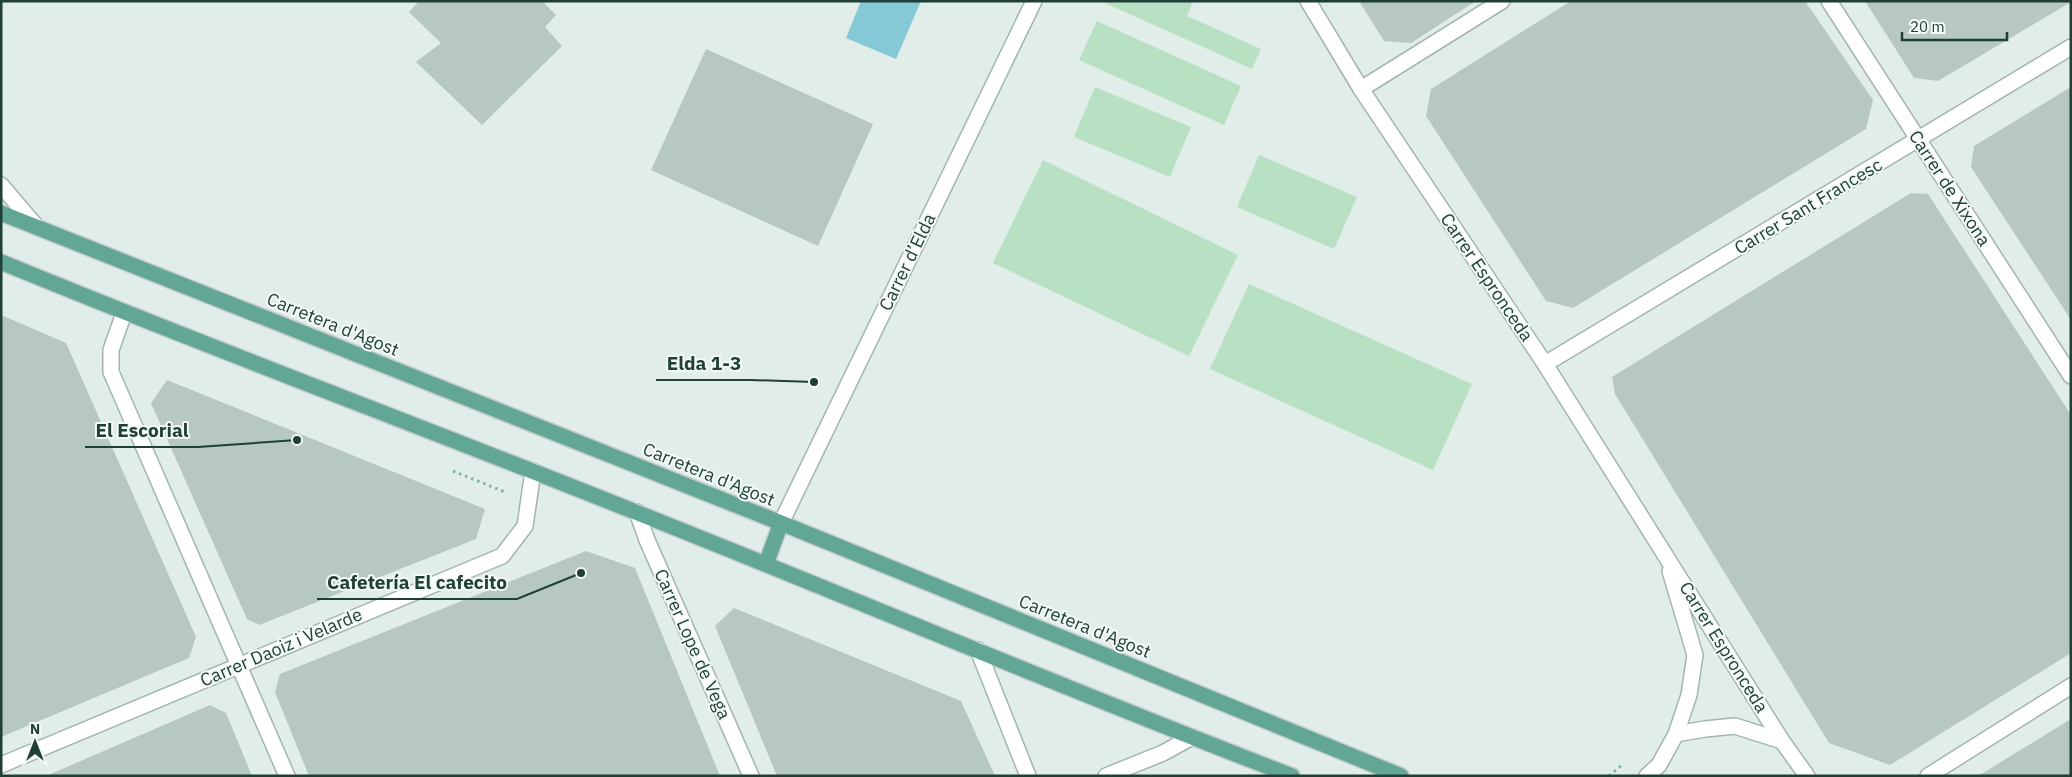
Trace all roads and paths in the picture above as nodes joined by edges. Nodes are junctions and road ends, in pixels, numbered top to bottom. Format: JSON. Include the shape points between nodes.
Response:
{"nodes":[{"id":1,"x":1034,"y":1,"type":"edge"},
{"id":2,"x":1308,"y":1,"type":"edge"},
{"id":3,"x":1502,"y":1,"type":"edge"},
{"id":4,"x":1829,"y":1,"type":"edge"},
{"id":5,"x":2071,"y":47,"type":"edge"},
{"id":6,"x":1361,"y":88,"type":"junction"},
{"id":7,"x":1919,"y":140,"type":"junction"},
{"id":8,"x":1,"y":184,"type":"edge"},
{"id":9,"x":1,"y":213,"type":"edge"},
{"id":10,"x":36,"y":226,"type":"junction"},
{"id":11,"x":1,"y":262,"type":"edge"},
{"id":12,"x":124,"y":313,"type":"junction"},
{"id":13,"x":1545,"y":364,"type":"junction"},
{"id":14,"x":2071,"y":376,"type":"edge"},
{"id":15,"x":533,"y":471,"type":"junction"},
{"id":16,"x":637,"y":512,"type":"junction"},
{"id":17,"x":781,"y":523,"type":"junction"},
{"id":18,"x":1665,"y":553,"type":"junction"},
{"id":19,"x":766,"y":564,"type":"junction"},
{"id":20,"x":978,"y":650,"type":"junction"},
{"id":21,"x":239,"y":664,"type":"junction"},
{"id":22,"x":2071,"y":686,"type":"edge"},
{"id":23,"x":1676,"y":734,"type":"junction"},
{"id":24,"x":1192,"y":737,"type":"junction"},
{"id":25,"x":1782,"y":741,"type":"junction"},
{"id":26,"x":1628,"y":760,"type":"dead end"},
{"id":27,"x":1,"y":764,"type":"edge"},
{"id":28,"x":287,"y":776,"type":"edge"},
{"id":29,"x":752,"y":776,"type":"edge"},
{"id":30,"x":1028,"y":776,"type":"edge"},
{"id":31,"x":1106,"y":776,"type":"edge"},
{"id":32,"x":1292,"y":776,"type":"edge"},
{"id":33,"x":1401,"y":776,"type":"edge"},
{"id":34,"x":1609,"y":776,"type":"edge"},
{"id":35,"x":1647,"y":776,"type":"edge"},
{"id":36,"x":1807,"y":776,"type":"edge"},
{"id":37,"x":1928,"y":776,"type":"edge"}],
"edges":[{"from":1,"to":17,"type":"street","name":"Carrer d’Elda"},
{"from":2,"to":6,"type":"street","name":"Carrer Espronceda"},
{"from":3,"to":6,"type":"street"},
{"from":4,"to":7,"type":"street","name":"Carrer de Xixona"},
{"from":5,"to":7,"type":"street","name":"Carrer Sant Francesc"},
{"from":6,"to":13,"type":"street","name":"Carrer Espronceda"},
{"from":7,"to":13,"type":"street","name":"Carrer Sant Francesc"},
{"from":7,"to":14,"type":"street","name":"Carrer de Xixona"},
{"from":8,"to":10,"type":"street"},
{"from":9,"to":10,"type":"main road","name":"Carretera d'Agost"},
{"from":10,"to":17,"type":"main road","name":"Carretera d'Agost"},
{"from":11,"to":12,"type":"main road"},
{"from":12,"to":15,"type":"main road"},
{"from":12,"to":21,"type":"street","via":[[111,350],[111,372]]},
{"from":13,"to":18,"type":"street","name":"Carrer Espronceda"},
{"from":15,"to":16,"type":"main road"},
{"from":15,"to":21,"type":"street","name":"Carrer Daoiz i Velarde","via":[[525,526],[502,556]]},
{"from":16,"to":19,"type":"main road"},
{"from":16,"to":29,"type":"street","name":"Carrer Lope de Vega"},
{"from":17,"to":19,"type":"main road"},
{"from":17,"to":33,"type":"main road","name":"Carretera d'Agost"},
{"from":18,"to":23,"type":"street","name":"Carrer Espronceda","via":[[1695,655],[1689,695]]},
{"from":18,"to":25,"type":"street","name":"Carrer Espronceda"},
{"from":19,"to":20,"type":"main road"},
{"from":20,"to":24,"type":"main road"},
{"from":20,"to":30,"type":"street"},
{"from":21,"to":27,"type":"street","name":"Carrer Daoiz i Velarde"},
{"from":21,"to":28,"type":"street"},
{"from":22,"to":37,"type":"street"},
{"from":23,"to":25,"type":"street","name":"Carrer Espronceda","via":[[1735,726]]},
{"from":23,"to":35,"type":"street","name":"Carrer Espronceda","via":[[1659,765]]},
{"from":24,"to":31,"type":"street","via":[[1163,753]]},
{"from":24,"to":32,"type":"main road"},
{"from":25,"to":36,"type":"street","name":"Carrer Espronceda"},
{"from":26,"to":34,"type":"path"}]}
